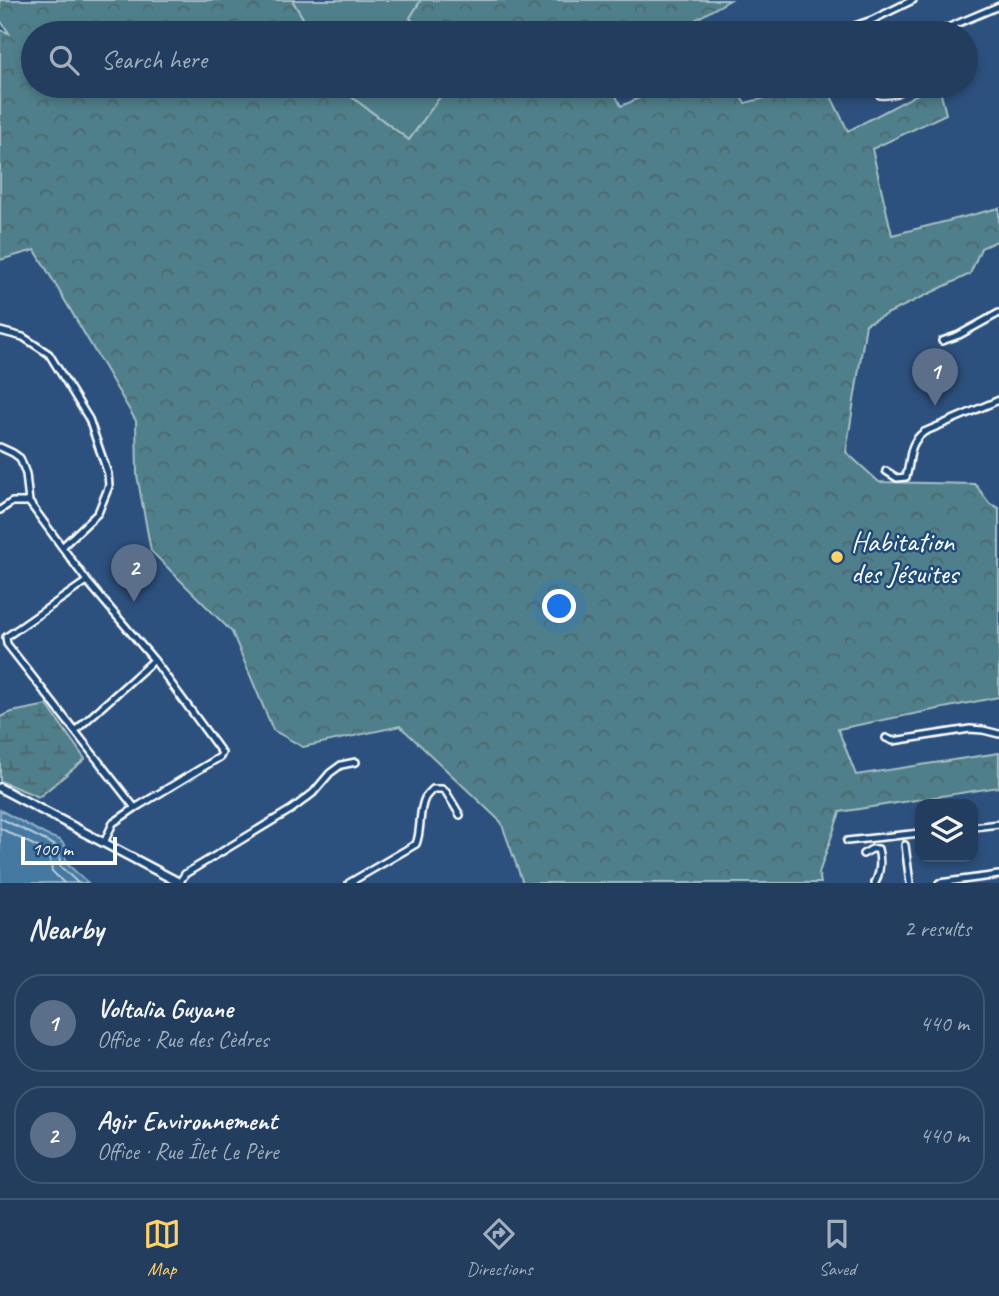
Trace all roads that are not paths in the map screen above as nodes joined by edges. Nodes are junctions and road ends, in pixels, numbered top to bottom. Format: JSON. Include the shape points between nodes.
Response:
{"nodes":[{"id":1,"x":913,"y":0,"type":"edge"},
{"id":2,"x":999,"y":6,"type":"edge"},
{"id":3,"x":869,"y":21,"type":"edge"},
{"id":4,"x":963,"y":21,"type":"edge"},
{"id":5,"x":999,"y":313,"type":"edge"},
{"id":6,"x":0,"y":331,"type":"edge"},
{"id":7,"x":942,"y":341,"type":"dead end"},
{"id":8,"x":999,"y":400,"type":"edge"},
{"id":9,"x":0,"y":447,"type":"edge"},
{"id":10,"x":887,"y":471,"type":"dead end"},
{"id":11,"x":29,"y":502,"type":"junction"},
{"id":12,"x":0,"y":510,"type":"edge"},
{"id":13,"x":62,"y":547,"type":"junction"},
{"id":14,"x":87,"y":581,"type":"junction"},
{"id":15,"x":154,"y":660,"type":"junction"},
{"id":16,"x":75,"y":731,"type":"junction"},
{"id":17,"x":999,"y":734,"type":"edge"},
{"id":18,"x":886,"y":738,"type":"dead end"},
{"id":19,"x":356,"y":762,"type":"dead end"},
{"id":20,"x":0,"y":788,"type":"edge"},
{"id":21,"x":135,"y":808,"type":"junction"},
{"id":22,"x":460,"y":815,"type":"dead end"},
{"id":23,"x":999,"y":824,"type":"edge"},
{"id":24,"x":978,"y":826,"type":"edge"},
{"id":25,"x":915,"y":834,"type":"edge"},
{"id":26,"x":848,"y":841,"type":"dead end"},
{"id":27,"x":104,"y":843,"type":"junction"},
{"id":28,"x":905,"y":845,"type":"dead end"},
{"id":29,"x":863,"y":854,"type":"dead end"},
{"id":30,"x":999,"y":875,"type":"edge"},
{"id":31,"x":179,"y":883,"type":"edge"},
{"id":32,"x":349,"y":883,"type":"edge"},
{"id":33,"x":875,"y":883,"type":"edge"},
{"id":34,"x":909,"y":883,"type":"edge"},
{"id":35,"x":939,"y":883,"type":"edge"}],
"edges":[{"from":1,"to":3,"type":"street"},
{"from":2,"to":4,"type":"street"},
{"from":5,"to":7,"type":"street"},
{"from":6,"to":13,"type":"street","via":[[23,337],[49,354],[89,419],[108,474],[109,486],[98,513]]},
{"from":8,"to":10,"type":"street","via":[[915,439],[906,477],[897,478]]},
{"from":9,"to":11,"type":"street","via":[[20,458]]},
{"from":11,"to":12,"type":"street","via":[[12,502]]},
{"from":11,"to":13,"type":"street"},
{"from":13,"to":14,"type":"street"},
{"from":14,"to":15,"type":"street"},
{"from":14,"to":16,"type":"street","via":[[6,637]]},
{"from":15,"to":16,"type":"street"},
{"from":15,"to":21,"type":"street","via":[[222,753]]},
{"from":16,"to":21,"type":"street"},
{"from":17,"to":18,"type":"street","via":[[970,729],[893,741]]},
{"from":19,"to":31,"type":"street","via":[[330,772],[292,809],[185,874]]},
{"from":20,"to":27,"type":"street"},
{"from":21,"to":27,"type":"street","via":[[113,823]]},
{"from":22,"to":32,"type":"street","via":[[446,792],[433,789],[425,798],[416,844]]},
{"from":23,"to":24,"type":"street"},
{"from":25,"to":26,"type":"street"},
{"from":27,"to":31,"type":"street"},
{"from":28,"to":34,"type":"street"},
{"from":29,"to":33,"type":"street","via":[[878,849]]},
{"from":30,"to":35,"type":"street"}]}
